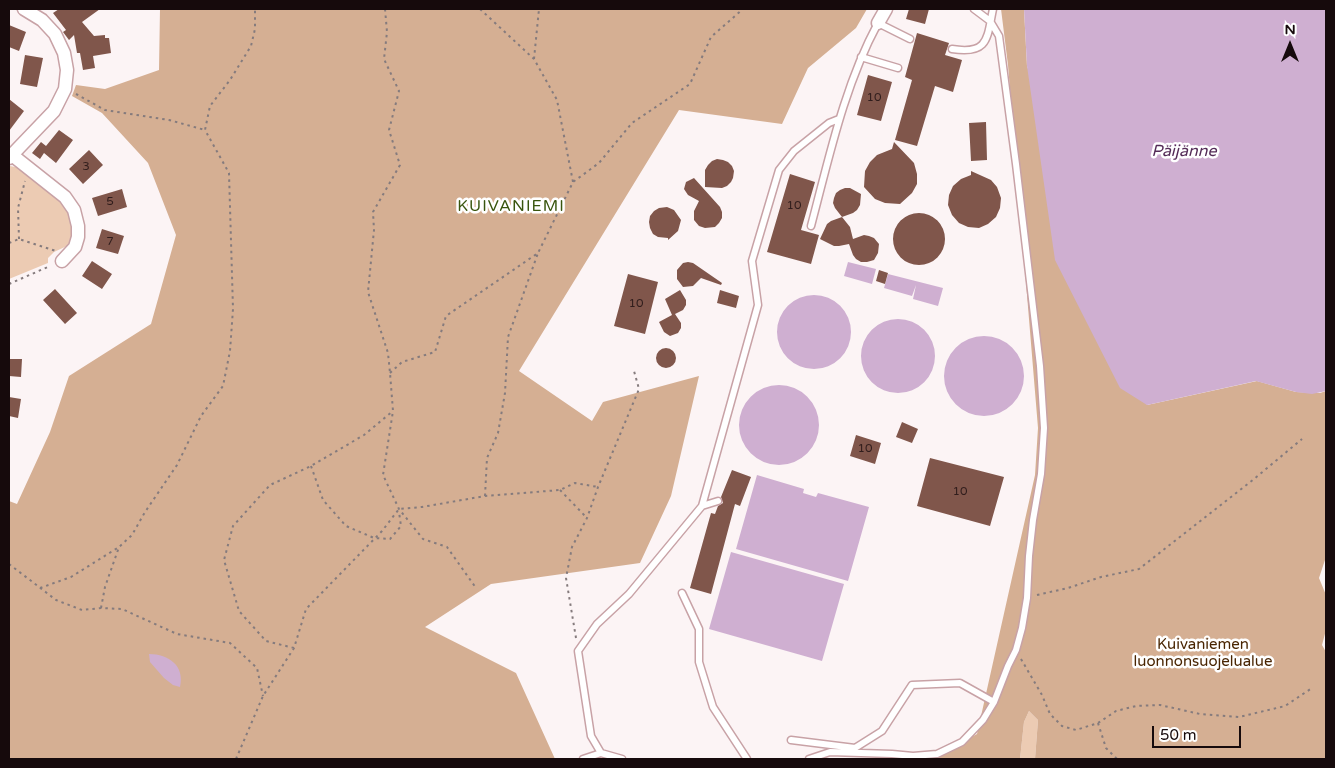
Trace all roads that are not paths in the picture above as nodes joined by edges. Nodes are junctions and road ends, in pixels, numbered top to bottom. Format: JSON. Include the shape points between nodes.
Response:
{"nodes":[{"id":1,"x":24,"y":9,"type":"edge"},
{"id":2,"x":886,"y":9,"type":"edge"},
{"id":3,"x":974,"y":9,"type":"edge"},
{"id":4,"x":993,"y":9,"type":"edge"},
{"id":5,"x":990,"y":21,"type":"junction"},
{"id":6,"x":878,"y":24,"type":"junction"},
{"id":7,"x":910,"y":39,"type":"dead end"},
{"id":8,"x":952,"y":49,"type":"dead end"},
{"id":9,"x":861,"y":57,"type":"junction"},
{"id":10,"x":898,"y":68,"type":"dead end"},
{"id":11,"x":839,"y":119,"type":"junction"},
{"id":12,"x":10,"y":156,"type":"edge"},
{"id":13,"x":811,"y":226,"type":"dead end"},
{"id":14,"x":64,"y":258,"type":"road end"},
{"id":15,"x":718,"y":501,"type":"dead end"},
{"id":16,"x":702,"y":506,"type":"junction"},
{"id":17,"x":682,"y":593,"type":"dead end"},
{"id":18,"x":994,"y":702,"type":"junction"},
{"id":19,"x":791,"y":740,"type":"dead end"},
{"id":20,"x":601,"y":753,"type":"junction"},
{"id":21,"x":583,"y":759,"type":"edge"},
{"id":22,"x":622,"y":759,"type":"edge"},
{"id":23,"x":747,"y":759,"type":"edge"},
{"id":24,"x":809,"y":759,"type":"edge"}],
"edges":[{"from":1,"to":12,"type":"street","via":[[42,20],[55,34],[64,53],[67,70],[65,89],[54,111]]},
{"from":2,"to":6,"type":"street"},
{"from":3,"to":5,"type":"lane"},
{"from":4,"to":5,"type":"lane"},
{"from":5,"to":8,"type":"lane","via":[[986,40],[979,49]]},
{"from":5,"to":18,"type":"lane","via":[[999,36],[1016,164],[1044,428],[1027,598],[1016,650]]},
{"from":6,"to":7,"type":"lane"},
{"from":6,"to":9,"type":"lane"},
{"from":9,"to":10,"type":"lane"},
{"from":9,"to":11,"type":"lane"},
{"from":11,"to":13,"type":"lane"},
{"from":11,"to":16,"type":"lane","via":[[829,123],[794,151],[779,170],[752,261],[758,305]]},
{"from":12,"to":14,"type":"street","via":[[65,197],[74,210],[78,237],[75,247]]},
{"from":15,"to":16,"type":"lane"},
{"from":16,"to":20,"type":"lane","via":[[629,594],[597,624],[578,651],[591,736]]},
{"from":17,"to":23,"type":"lane","via":[[698,629],[699,662],[714,707]]},
{"from":18,"to":19,"type":"lane","via":[[960,683],[912,685],[882,731],[855,748]]},
{"from":18,"to":24,"type":"lane","via":[[983,720],[962,742],[937,754],[830,752]]},
{"from":20,"to":21,"type":"lane"},
{"from":20,"to":22,"type":"lane"}]}
